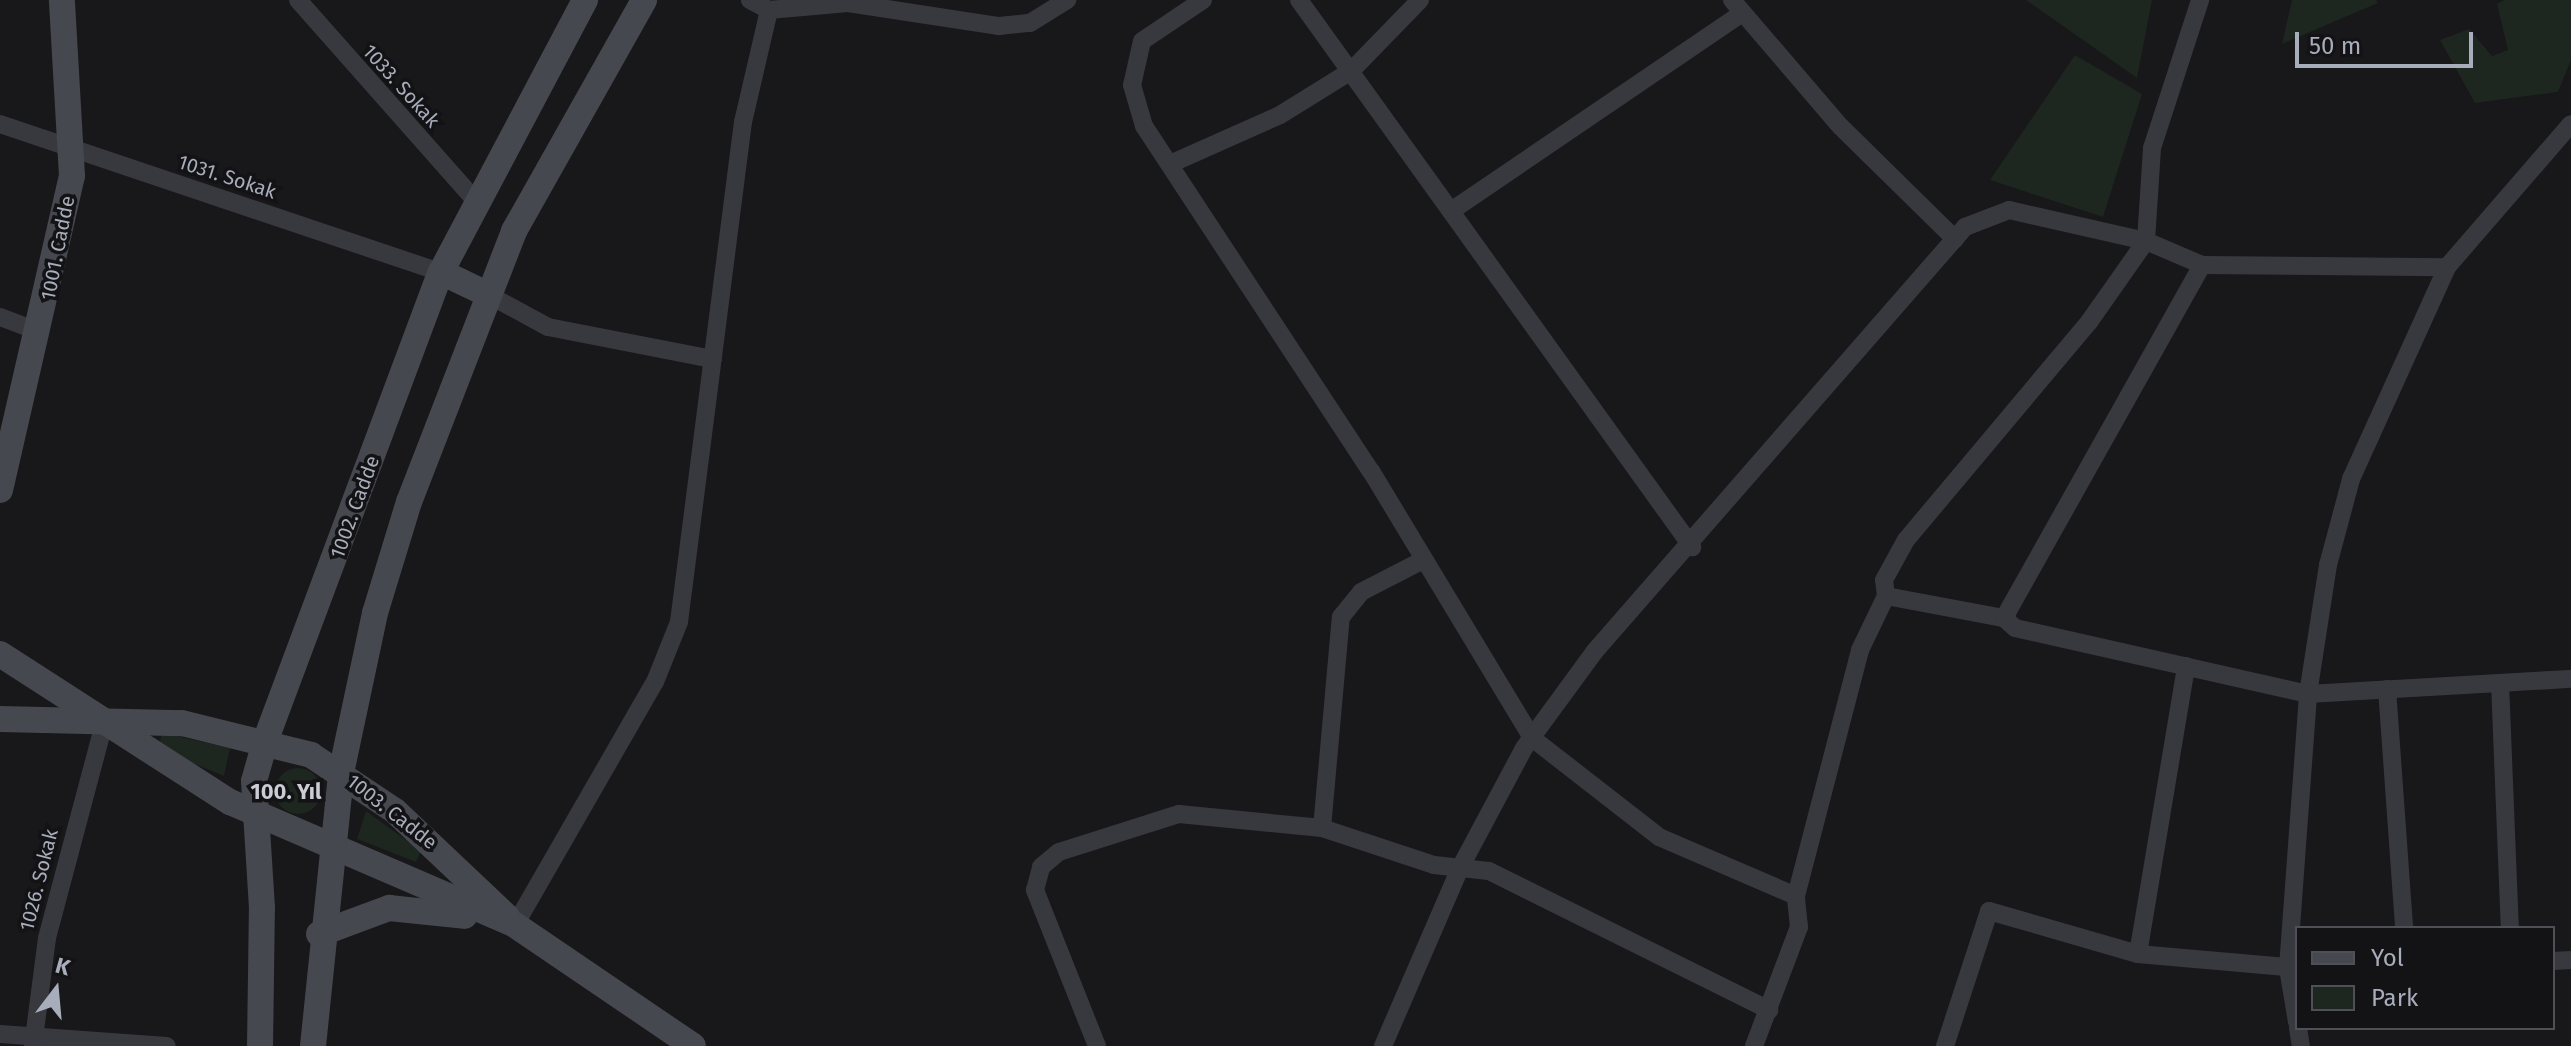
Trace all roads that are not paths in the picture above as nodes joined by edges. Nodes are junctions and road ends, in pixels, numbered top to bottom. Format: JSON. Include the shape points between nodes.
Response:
{"nodes":[{"id":1,"x":62,"y":0,"type":"edge"},
{"id":2,"x":298,"y":0,"type":"edge"},
{"id":3,"x":585,"y":0,"type":"edge"},
{"id":4,"x":644,"y":0,"type":"edge"},
{"id":5,"x":750,"y":0,"type":"edge"},
{"id":6,"x":1067,"y":0,"type":"edge"},
{"id":7,"x":1203,"y":0,"type":"edge"},
{"id":8,"x":1299,"y":0,"type":"edge"},
{"id":9,"x":1420,"y":0,"type":"edge"},
{"id":10,"x":2200,"y":0,"type":"edge"},
{"id":11,"x":1737,"y":6,"type":"edge"},
{"id":12,"x":769,"y":10,"type":"junction"},
{"id":13,"x":1351,"y":71,"type":"junction"},
{"id":14,"x":0,"y":124,"type":"edge"},
{"id":15,"x":2571,"y":124,"type":"edge"},
{"id":16,"x":72,"y":151,"type":"junction"},
{"id":17,"x":1170,"y":164,"type":"junction"},
{"id":18,"x":474,"y":199,"type":"junction"},
{"id":19,"x":1451,"y":211,"type":"junction"},
{"id":20,"x":1955,"y":239,"type":"junction"},
{"id":21,"x":2146,"y":241,"type":"junction"},
{"id":22,"x":2202,"y":265,"type":"junction"},
{"id":23,"x":2447,"y":267,"type":"junction"},
{"id":24,"x":441,"y":272,"type":"junction"},
{"id":25,"x":489,"y":295,"type":"junction"},
{"id":26,"x":0,"y":317,"type":"edge"},
{"id":27,"x":40,"y":332,"type":"junction"},
{"id":28,"x":713,"y":359,"type":"junction"},
{"id":29,"x":0,"y":490,"type":"edge"},
{"id":30,"x":1692,"y":547,"type":"junction"},
{"id":31,"x":1423,"y":560,"type":"junction"},
{"id":32,"x":1886,"y":596,"type":"junction"},
{"id":33,"x":2004,"y":618,"type":"junction"},
{"id":34,"x":0,"y":654,"type":"edge"},
{"id":35,"x":2186,"y":666,"type":"junction"},
{"id":36,"x":2571,"y":679,"type":"edge"},
{"id":37,"x":2500,"y":683,"type":"junction"},
{"id":38,"x":2387,"y":689,"type":"junction"},
{"id":39,"x":2308,"y":694,"type":"junction"},
{"id":40,"x":0,"y":719,"type":"edge"},
{"id":41,"x":103,"y":727,"type":"junction"},
{"id":42,"x":1532,"y":738,"type":"junction"},
{"id":43,"x":266,"y":739,"type":"junction"},
{"id":44,"x":341,"y":773,"type":"junction"},
{"id":45,"x":255,"y":815,"type":"junction"},
{"id":46,"x":1322,"y":828,"type":"junction"},
{"id":47,"x":330,"y":850,"type":"junction"},
{"id":48,"x":1460,"y":868,"type":"junction"},
{"id":49,"x":1796,"y":896,"type":"junction"},
{"id":50,"x":515,"y":925,"type":"junction"},
{"id":51,"x":2404,"y":926,"type":"edge"},
{"id":52,"x":2510,"y":926,"type":"edge"},
{"id":53,"x":319,"y":934,"type":"junction"},
{"id":54,"x":2138,"y":954,"type":"junction"},
{"id":55,"x":2292,"y":968,"type":"edge"},
{"id":56,"x":2295,"y":996,"type":"edge"},
{"id":57,"x":1769,"y":1010,"type":"junction"},
{"id":58,"x":0,"y":1034,"type":"edge"},
{"id":59,"x":33,"y":1042,"type":"edge"},
{"id":60,"x":167,"y":1046,"type":"edge"},
{"id":61,"x":260,"y":1046,"type":"edge"},
{"id":62,"x":313,"y":1046,"type":"edge"},
{"id":63,"x":693,"y":1046,"type":"edge"},
{"id":64,"x":1097,"y":1046,"type":"edge"},
{"id":65,"x":1383,"y":1046,"type":"edge"},
{"id":66,"x":1754,"y":1046,"type":"edge"},
{"id":67,"x":1945,"y":1046,"type":"edge"}],
"edges":[{"from":1,"to":16,"type":"main road","name":"1001. Cadde"},
{"from":2,"to":18,"type":"street","name":"1033. Sokak"},
{"from":3,"to":18,"type":"main road","name":"1002. Cadde"},
{"from":4,"to":25,"type":"main road","via":[[599,70]]},
{"from":5,"to":12,"type":"street"},
{"from":6,"to":12,"type":"street","via":[[1030,23],[999,26],[848,3]]},
{"from":7,"to":17,"type":"street","via":[[1142,41],[1132,85],[1144,126]]},
{"from":8,"to":13,"type":"street"},
{"from":9,"to":13,"type":"street"},
{"from":10,"to":21,"type":"street","via":[[2152,148]]},
{"from":11,"to":19,"type":"street"},
{"from":11,"to":20,"type":"street","via":[[1841,127]]},
{"from":12,"to":28,"type":"street","via":[[743,122]]},
{"from":13,"to":17,"type":"street","via":[[1280,115]]},
{"from":13,"to":19,"type":"street"},
{"from":14,"to":16,"type":"street","name":"1031. Sokak"},
{"from":15,"to":23,"type":"street"},
{"from":16,"to":24,"type":"street","name":"1031. Sokak"},
{"from":16,"to":27,"type":"main road","name":"1001. Cadde"},
{"from":17,"to":31,"type":"street"},
{"from":18,"to":24,"type":"main road","name":"1002. Cadde"},
{"from":19,"to":30,"type":"street"},
{"from":20,"to":21,"type":"street","via":[[1965,227],[2009,210]]},
{"from":20,"to":30,"type":"street"},
{"from":21,"to":22,"type":"street"},
{"from":21,"to":32,"type":"street","via":[[2089,322],[1906,540],[1884,580]]},
{"from":22,"to":23,"type":"street"},
{"from":22,"to":33,"type":"street"},
{"from":23,"to":39,"type":"street","via":[[2351,479]]},
{"from":24,"to":25,"type":"main road"},
{"from":24,"to":43,"type":"main road","name":"1002. Cadde"},
{"from":25,"to":28,"type":"street","via":[[548,327]]},
{"from":25,"to":44,"type":"main road","via":[[409,502],[375,613]]},
{"from":26,"to":27,"type":"street"},
{"from":27,"to":29,"type":"main road","name":"1001. Cadde"},
{"from":28,"to":50,"type":"street","via":[[679,622],[655,682]]},
{"from":30,"to":42,"type":"street","via":[[1595,651]]},
{"from":31,"to":42,"type":"street"},
{"from":31,"to":46,"type":"street","via":[[1361,592],[1341,617]]},
{"from":32,"to":33,"type":"street"},
{"from":32,"to":49,"type":"street","via":[[1860,650]]},
{"from":33,"to":35,"type":"street","via":[[2015,628]]},
{"from":34,"to":41,"type":"main road"},
{"from":35,"to":39,"type":"street"},
{"from":35,"to":54,"type":"street"},
{"from":36,"to":37,"type":"street"},
{"from":37,"to":38,"type":"street"},
{"from":37,"to":52,"type":"street"},
{"from":38,"to":39,"type":"street"},
{"from":38,"to":51,"type":"street"},
{"from":39,"to":55,"type":"street"},
{"from":40,"to":41,"type":"main road","name":"1003. Cadde"},
{"from":41,"to":43,"type":"main road","name":"1003. Cadde","via":[[182,723]]},
{"from":41,"to":45,"type":"main road","name":"1003. Cadde"},
{"from":41,"to":59,"type":"street","name":"1026. Sokak","via":[[47,938]]},
{"from":42,"to":48,"type":"street"},
{"from":42,"to":49,"type":"street","via":[[1659,837]]},
{"from":43,"to":44,"type":"main road","name":"1003. Cadde"},
{"from":43,"to":45,"type":"main road","name":"1002. Cadde","via":[[254,781]]},
{"from":44,"to":47,"type":"main road"},
{"from":44,"to":50,"type":"main road","name":"1003. Cadde","via":[[440,848]]},
{"from":45,"to":47,"type":"main road","name":"1003. Cadde"},
{"from":45,"to":61,"type":"main road","name":"1002. Cadde"},
{"from":46,"to":48,"type":"street"},
{"from":46,"to":64,"type":"street","via":[[1179,814],[1059,852],[1041,867],[1035,890]]},
{"from":47,"to":50,"type":"main road","name":"1003. Cadde"},
{"from":47,"to":53,"type":"main road"},
{"from":48,"to":57,"type":"street","via":[[1489,871]]},
{"from":48,"to":65,"type":"street"},
{"from":49,"to":57,"type":"street","via":[[1799,927]]},
{"from":50,"to":53,"type":"main road","via":[[389,908]]},
{"from":50,"to":63,"type":"main road","name":"1003. Cadde"},
{"from":53,"to":62,"type":"main road"},
{"from":54,"to":55,"type":"street"},
{"from":54,"to":67,"type":"street","via":[[1989,911]]},
{"from":55,"to":56,"type":"street"},
{"from":57,"to":66,"type":"street"},
{"from":58,"to":59,"type":"street"},
{"from":59,"to":60,"type":"street"}]}
